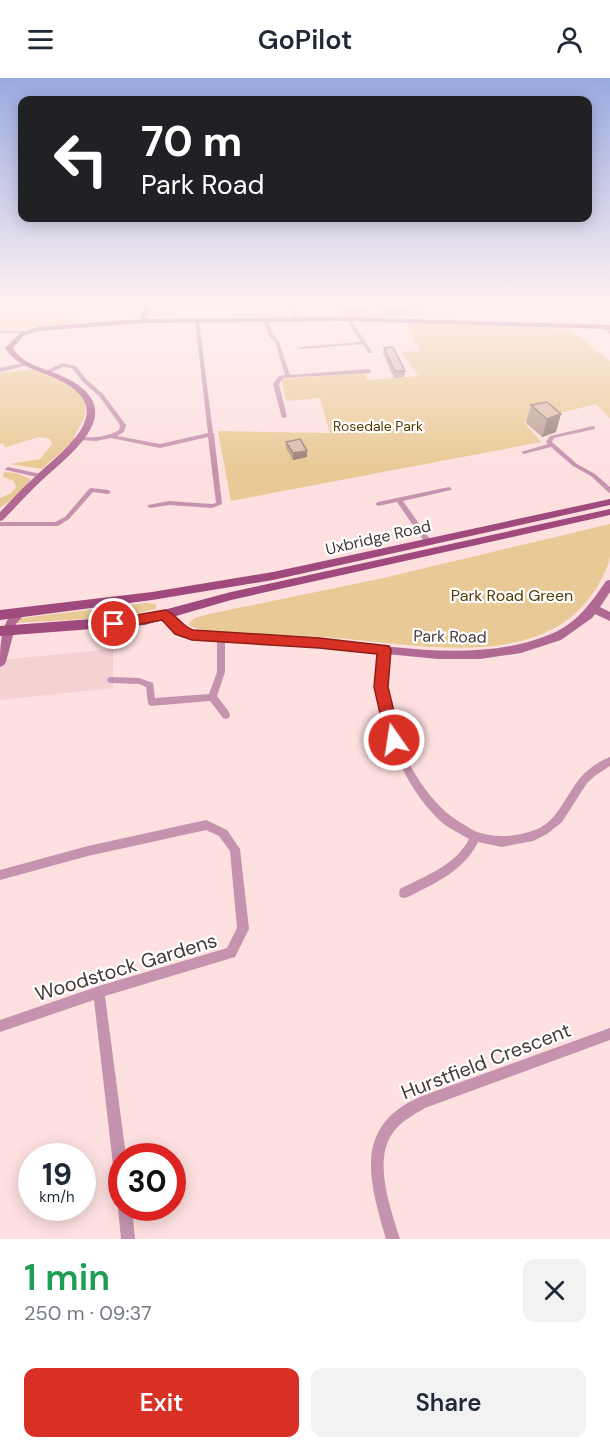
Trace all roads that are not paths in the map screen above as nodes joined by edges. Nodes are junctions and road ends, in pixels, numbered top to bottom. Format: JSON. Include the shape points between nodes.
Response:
{"nodes":[{"id":1,"x":14,"y":357,"type":"edge"},
{"id":2,"x":202,"y":357,"type":"edge"},
{"id":3,"x":282,"y":357,"type":"edge"},
{"id":4,"x":27,"y":364,"type":"junction"},
{"id":5,"x":0,"y":370,"type":"edge"},
{"id":6,"x":369,"y":371,"type":"dead end"},
{"id":7,"x":47,"y":372,"type":"junction"},
{"id":8,"x":288,"y":376,"type":"junction"},
{"id":9,"x":293,"y":409,"type":"dead end"},
{"id":10,"x":593,"y":428,"type":"dead end"},
{"id":11,"x":212,"y":434,"type":"junction"},
{"id":12,"x":112,"y":437,"type":"junction"},
{"id":13,"x":80,"y":439,"type":"junction"},
{"id":14,"x":553,"y":446,"type":"junction"},
{"id":15,"x":524,"y":452,"type":"dead end"},
{"id":16,"x":8,"y":469,"type":"dead end"},
{"id":17,"x":41,"y":476,"type":"junction"},
{"id":18,"x":449,"y":489,"type":"dead end"},
{"id":19,"x":610,"y":491,"type":"edge"},
{"id":20,"x":108,"y":492,"type":"dead end"},
{"id":21,"x":399,"y":500,"type":"junction"},
{"id":22,"x":610,"y":502,"type":"edge"},
{"id":23,"x":378,"y":504,"type":"dead end"},
{"id":24,"x":150,"y":506,"type":"dead end"},
{"id":25,"x":610,"y":512,"type":"edge"},
{"id":26,"x":0,"y":518,"type":"edge"},
{"id":27,"x":0,"y":524,"type":"edge"},
{"id":28,"x":428,"y":542,"type":"junction"},
{"id":29,"x":610,"y":584,"type":"edge"},
{"id":30,"x":152,"y":596,"type":"junction"},
{"id":31,"x":594,"y":609,"type":"junction"},
{"id":32,"x":20,"y":612,"type":"junction"},
{"id":33,"x":0,"y":615,"type":"edge"},
{"id":34,"x":165,"y":615,"type":"junction"},
{"id":35,"x":610,"y":617,"type":"edge"},
{"id":36,"x":3,"y":630,"type":"edge"},
{"id":37,"x":222,"y":637,"type":"junction"},
{"id":38,"x":384,"y":650,"type":"junction"},
{"id":39,"x":0,"y":662,"type":"edge"},
{"id":40,"x":111,"y":680,"type":"dead end"},
{"id":41,"x":212,"y":697,"type":"junction"},
{"id":42,"x":226,"y":715,"type":"dead end"},
{"id":43,"x":610,"y":761,"type":"edge"},
{"id":44,"x":475,"y":838,"type":"junction"},
{"id":45,"x":0,"y":875,"type":"edge"},
{"id":46,"x":404,"y":893,"type":"dead end"},
{"id":47,"x":99,"y":992,"type":"junction"},
{"id":48,"x":0,"y":1026,"type":"edge"},
{"id":49,"x":610,"y":1034,"type":"edge"},
{"id":50,"x":117,"y":1143,"type":"edge"},
{"id":51,"x":126,"y":1221,"type":"edge"},
{"id":52,"x":128,"y":1239,"type":"edge"},
{"id":53,"x":393,"y":1239,"type":"edge"}],
"edges":[{"from":1,"to":4,"type":"street"},
{"from":2,"to":11,"type":"street"},
{"from":3,"to":8,"type":"street"},
{"from":4,"to":5,"type":"street"},
{"from":4,"to":7,"type":"street"},
{"from":6,"to":8,"type":"street"},
{"from":7,"to":12,"type":"street","via":[[62,365],[74,367],[101,394],[123,425],[122,431]]},
{"from":7,"to":13,"type":"street","via":[[74,385],[89,401],[90,423]]},
{"from":8,"to":9,"type":"street","via":[[276,380],[284,414]]},
{"from":10,"to":14,"type":"street","via":[[552,437],[549,442]]},
{"from":11,"to":12,"type":"street","via":[[160,446]]},
{"from":11,"to":24,"type":"street","via":[[219,504],[169,502]]},
{"from":12,"to":13,"type":"street"},
{"from":13,"to":17,"type":"street"},
{"from":14,"to":15,"type":"street"},
{"from":14,"to":19,"type":"street"},
{"from":16,"to":17,"type":"street"},
{"from":17,"to":26,"type":"street"},
{"from":18,"to":21,"type":"street"},
{"from":20,"to":27,"type":"street","via":[[91,490],[67,518],[56,524]]},
{"from":21,"to":23,"type":"street"},
{"from":21,"to":28,"type":"street"},
{"from":22,"to":28,"type":"main road","name":"Uxbridge Road"},
{"from":25,"to":34,"type":"main road","name":"Uxbridge Road","via":[[231,596]]},
{"from":28,"to":30,"type":"main road","name":"Uxbridge Road","via":[[273,576]]},
{"from":29,"to":31,"type":"street","name":"Park Road"},
{"from":30,"to":32,"type":"main road","name":"Uxbridge Road"},
{"from":30,"to":34,"type":"main road","via":[[163,604]]},
{"from":31,"to":35,"type":"street"},
{"from":31,"to":38,"type":"street","name":"Park Road","via":[[554,636],[506,651],[462,656]]},
{"from":32,"to":33,"type":"main road","name":"Uxbridge Road"},
{"from":32,"to":36,"type":"street"},
{"from":34,"to":36,"type":"main road","name":"Uxbridge Road","via":[[114,624]]},
{"from":34,"to":37,"type":"street","name":"Park Road","via":[[184,633]]},
{"from":36,"to":39,"type":"street"},
{"from":37,"to":38,"type":"street","name":"Park Road"},
{"from":37,"to":41,"type":"street","via":[[221,672]]},
{"from":38,"to":44,"type":"street","via":[[381,687],[403,762],[442,816],[456,829]]},
{"from":40,"to":41,"type":"street","via":[[150,685],[151,702]]},
{"from":41,"to":42,"type":"street"},
{"from":43,"to":44,"type":"street","via":[[589,775],[564,815],[542,832],[512,841]]},
{"from":44,"to":46,"type":"street","via":[[463,858]]},
{"from":45,"to":47,"type":"street","name":"Woodstock Gardens","via":[[206,825],[223,833],[235,849],[243,929],[231,953]]},
{"from":47,"to":48,"type":"street","name":"Woodstock Gardens"},
{"from":47,"to":50,"type":"street"},
{"from":49,"to":53,"type":"street","name":"Hurstfield Crescent","via":[[422,1103],[396,1120],[382,1142],[376,1175]]},
{"from":51,"to":52,"type":"street"}]}
